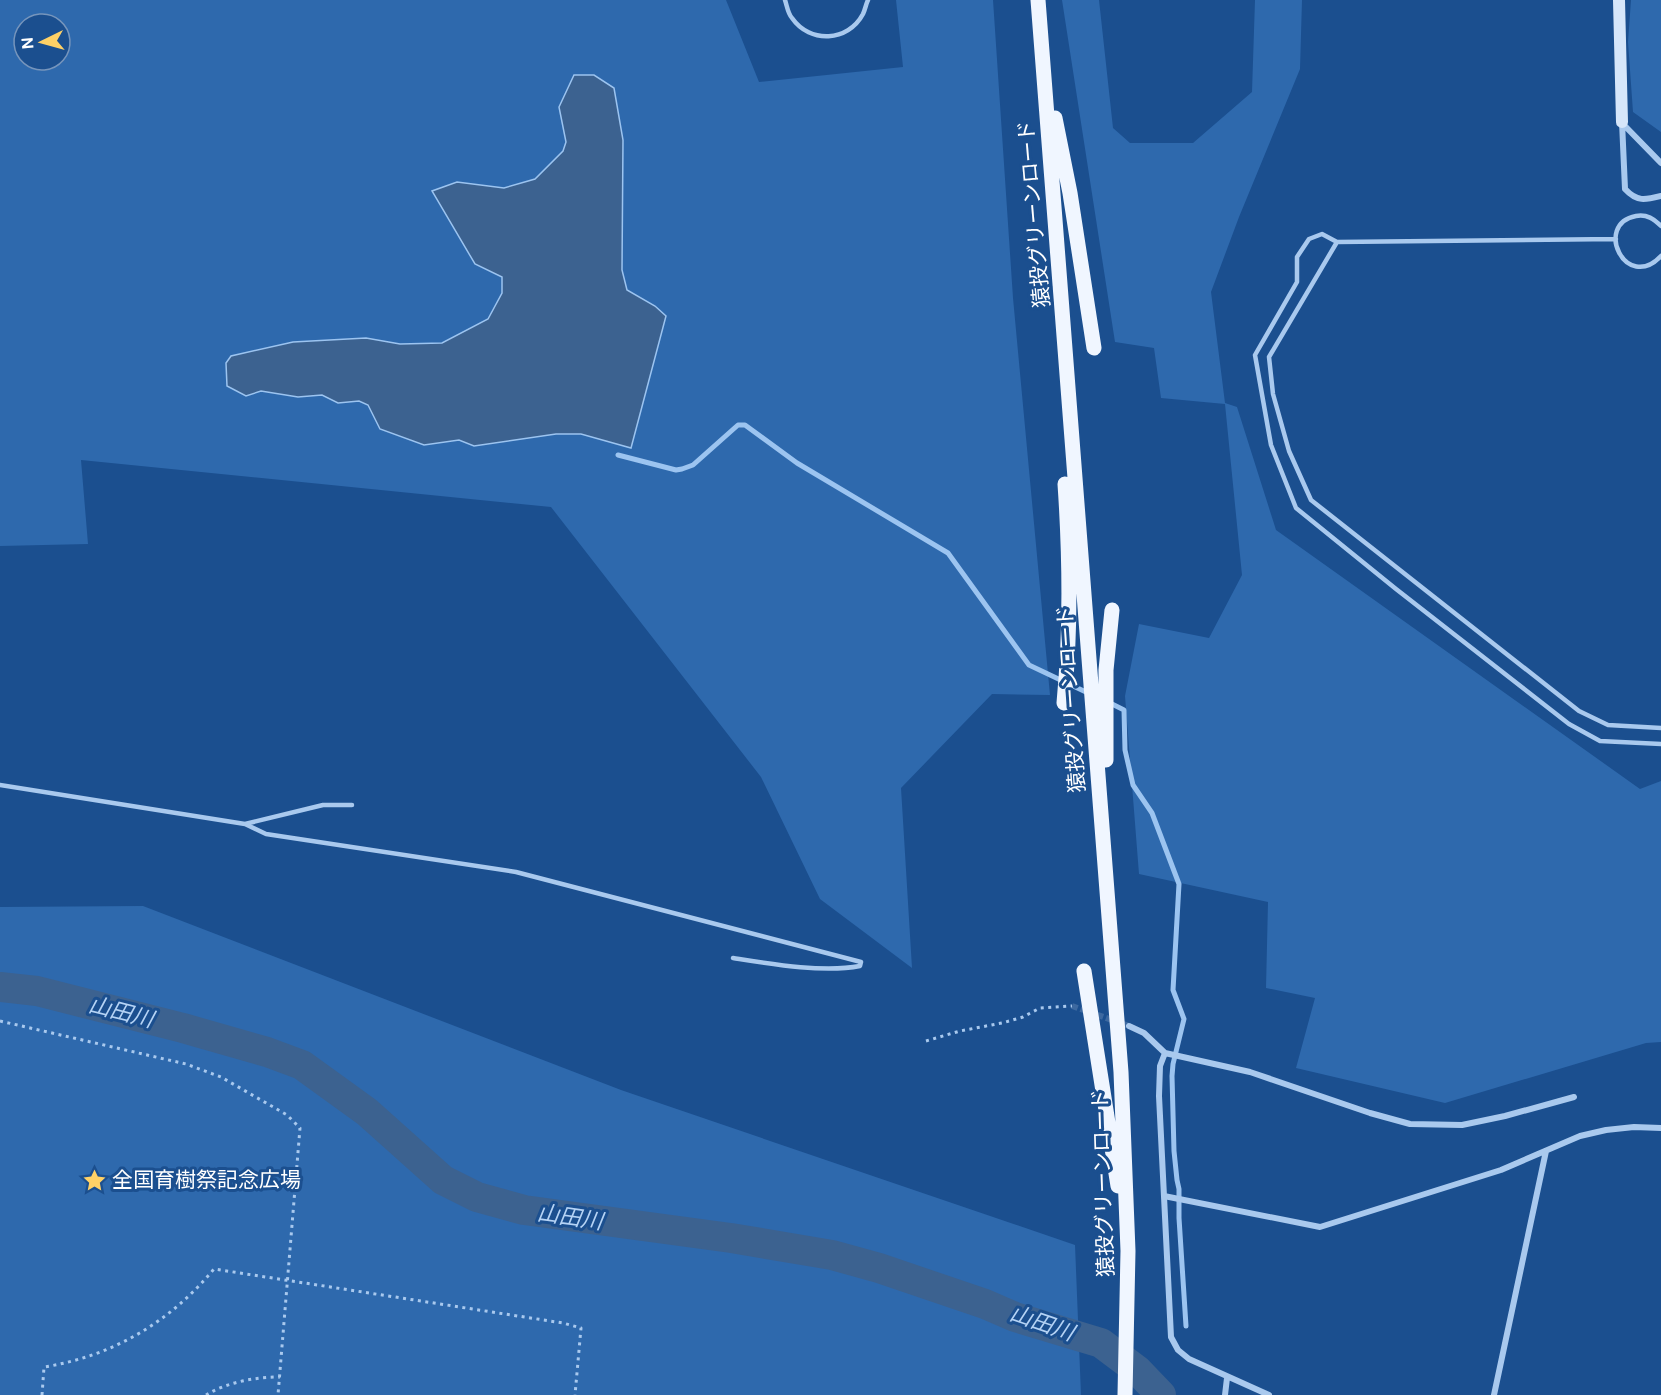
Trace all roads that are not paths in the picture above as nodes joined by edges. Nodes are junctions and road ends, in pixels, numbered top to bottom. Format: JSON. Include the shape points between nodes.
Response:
{"nodes":[{"id":1,"x":786,"y":0,"type":"edge"},
{"id":2,"x":868,"y":0,"type":"edge"},
{"id":3,"x":1038,"y":0,"type":"edge"},
{"id":4,"x":1619,"y":0,"type":"edge"},
{"id":5,"x":1041,"y":45,"type":"junction"},
{"id":6,"x":1622,"y":122,"type":"junction"},
{"id":7,"x":1661,"y":163,"type":"edge"},
{"id":8,"x":1661,"y":196,"type":"edge"},
{"id":9,"x":1661,"y":226,"type":"edge"},
{"id":10,"x":1616,"y":239,"type":"junction"},
{"id":11,"x":1337,"y":242,"type":"junction"},
{"id":12,"x":1058,"y":246,"type":"junction"},
{"id":13,"x":1661,"y":255,"type":"edge"},
{"id":14,"x":1094,"y":348,"type":"dead end"},
{"id":15,"x":1112,"y":610,"type":"dead end"},
{"id":16,"x":1064,"y":703,"type":"dead end"},
{"id":17,"x":1661,"y":728,"type":"edge"},
{"id":18,"x":1661,"y":744,"type":"edge"},
{"id":19,"x":0,"y":785,"type":"edge"},
{"id":20,"x":352,"y":805,"type":"dead end"},
{"id":21,"x":245,"y":824,"type":"junction"},
{"id":22,"x":733,"y":958,"type":"dead end"},
{"id":23,"x":1084,"y":971,"type":"dead end"},
{"id":24,"x":1114,"y":974,"type":"junction"},
{"id":25,"x":1129,"y":1026,"type":"tunnel mouth"},
{"id":26,"x":1165,"y":1053,"type":"junction"},
{"id":27,"x":1574,"y":1097,"type":"dead end"},
{"id":28,"x":1661,"y":1128,"type":"edge"},
{"id":29,"x":1546,"y":1151,"type":"junction"},
{"id":30,"x":1164,"y":1196,"type":"junction"},
{"id":31,"x":1128,"y":1251,"type":"junction"},
{"id":32,"x":1227,"y":1378,"type":"junction"},
{"id":33,"x":1125,"y":1395,"type":"edge"},
{"id":34,"x":1225,"y":1395,"type":"edge"},
{"id":35,"x":1269,"y":1395,"type":"edge"},
{"id":36,"x":1494,"y":1395,"type":"edge"}],
"edges":[{"from":1,"to":2,"type":"lane","via":[[791,17],[808,33],[830,38],[850,30]]},
{"from":3,"to":5,"type":"main road","name":"猿投グリーンロード"},
{"from":4,"to":6,"type":"street"},
{"from":5,"to":12,"type":"main road","name":"猿投グリーンロード"},
{"from":5,"to":14,"type":"main road","via":[[1070,193]]},
{"from":6,"to":7,"type":"street"},
{"from":6,"to":8,"type":"street","via":[[1625,189],[1633,197]]},
{"from":9,"to":10,"type":"lane","via":[[1647,216],[1631,218],[1619,228]]},
{"from":10,"to":11,"type":"lane"},
{"from":10,"to":13,"type":"lane","via":[[1618,252],[1630,264],[1646,266]]},
{"from":11,"to":17,"type":"lane","via":[[1269,357],[1273,394],[1289,451],[1311,500],[1579,711],[1608,725]]},
{"from":11,"to":18,"type":"lane","via":[[1322,234],[1309,239],[1298,257],[1297,282],[1255,355],[1271,445],[1296,507],[1569,724],[1600,741]]},
{"from":12,"to":16,"type":"main road","via":[[1055,289],[1069,575]]},
{"from":12,"to":24,"type":"main road","name":"猿投グリーンロード"},
{"from":15,"to":24,"type":"main road","via":[[1105,720],[1116,932]]},
{"from":19,"to":21,"type":"lane"},
{"from":20,"to":21,"type":"lane","via":[[323,805]]},
{"from":21,"to":22,"type":"lane","via":[[266,834],[516,872],[861,962],[860,966],[843,969]]},
{"from":23,"to":31,"type":"main road"},
{"from":24,"to":31,"type":"main road","name":"猿投グリーンロード"},
{"from":25,"to":26,"type":"street","via":[[1144,1033]]},
{"from":26,"to":27,"type":"street","via":[[1250,1072],[1410,1124],[1462,1125]]},
{"from":26,"to":30,"type":"street","via":[[1160,1066],[1159,1096]]},
{"from":28,"to":29,"type":"street","via":[[1606,1130]]},
{"from":29,"to":30,"type":"street","via":[[1501,1170],[1320,1227]]},
{"from":29,"to":36,"type":"street"},
{"from":30,"to":32,"type":"street","via":[[1171,1337],[1188,1359]]},
{"from":31,"to":33,"type":"main road","name":"猿投グリーンロード"},
{"from":32,"to":34,"type":"street"},
{"from":32,"to":35,"type":"street"}]}
